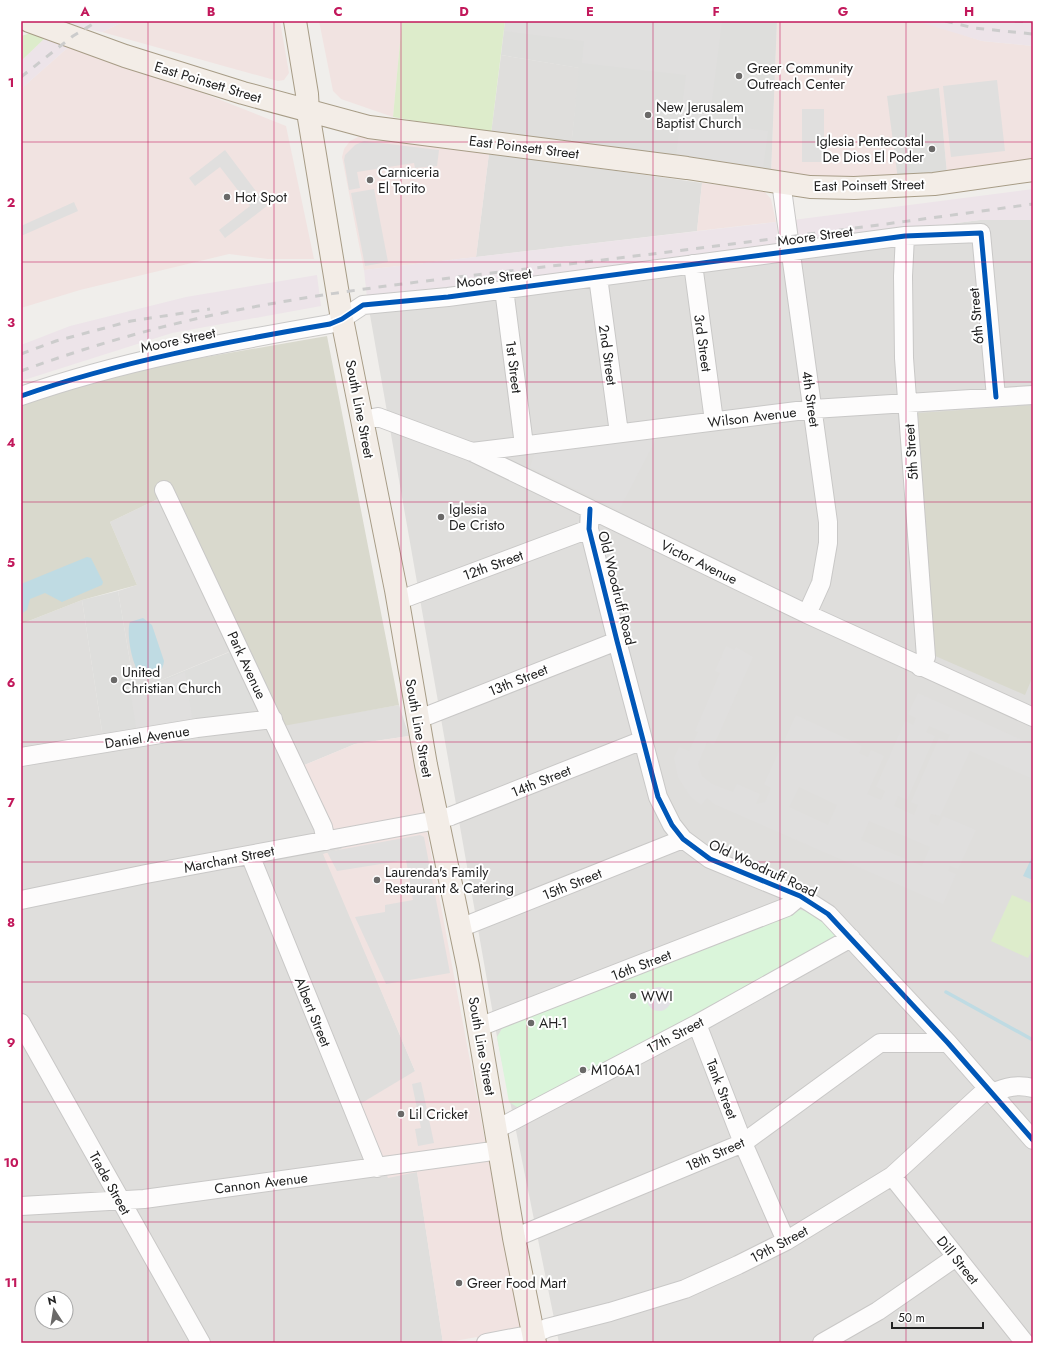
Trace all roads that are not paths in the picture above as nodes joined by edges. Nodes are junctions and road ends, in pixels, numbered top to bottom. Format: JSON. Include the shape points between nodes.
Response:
{"nodes":[{"id":1,"x":29,"y":21,"type":"edge"},
{"id":2,"x":295,"y":21,"type":"edge"},
{"id":3,"x":308,"y":112,"type":"junction"},
{"id":4,"x":1033,"y":170,"type":"edge"},
{"id":5,"x":781,"y":182,"type":"junction"},
{"id":6,"x":981,"y":233,"type":"joint"},
{"id":7,"x":905,"y":236,"type":"junction"},
{"id":8,"x":790,"y":251,"type":"junction"},
{"id":9,"x":693,"y":264,"type":"junction"},
{"id":10,"x":598,"y":277,"type":"junction"},
{"id":11,"x":504,"y":289,"type":"junction"},
{"id":12,"x":342,"y":319,"type":"junction"},
{"id":13,"x":1033,"y":395,"type":"edge"},
{"id":14,"x":21,"y":396,"type":"edge"},
{"id":15,"x":996,"y":397,"type":"junction"},
{"id":16,"x":908,"y":403,"type":"junction"},
{"id":17,"x":813,"y":409,"type":"junction"},
{"id":18,"x":363,"y":420,"type":"junction"},
{"id":19,"x":714,"y":421,"type":"junction"},
{"id":20,"x":619,"y":433,"type":"junction"},
{"id":21,"x":524,"y":445,"type":"junction"},
{"id":22,"x":472,"y":452,"type":"junction"},
{"id":23,"x":164,"y":490,"type":"dead end"},
{"id":24,"x":590,"y":510,"type":"junction"},
{"id":25,"x":589,"y":529,"type":"junction"},
{"id":26,"x":397,"y":601,"type":"junction"},
{"id":27,"x":807,"y":614,"type":"junction"},
{"id":28,"x":617,"y":641,"type":"junction"},
{"id":29,"x":920,"y":667,"type":"junction"},
{"id":30,"x":1033,"y":717,"type":"edge"},
{"id":31,"x":273,"y":719,"type":"junction"},
{"id":32,"x":419,"y":719,"type":"junction"},
{"id":33,"x":643,"y":740,"type":"junction"},
{"id":34,"x":21,"y":757,"type":"edge"},
{"id":35,"x":437,"y":820,"type":"junction"},
{"id":36,"x":683,"y":839,"type":"junction"},
{"id":37,"x":326,"y":841,"type":"junction"},
{"id":38,"x":250,"y":855,"type":"junction"},
{"id":39,"x":800,"y":896,"type":"junction"},
{"id":40,"x":21,"y":900,"type":"edge"},
{"id":41,"x":460,"y":928,"type":"junction"},
{"id":42,"x":851,"y":938,"type":"junction"},
{"id":43,"x":21,"y":1022,"type":"edge"},
{"id":44,"x":697,"y":1024,"type":"junction"},
{"id":45,"x":479,"y":1027,"type":"junction"},
{"id":46,"x":948,"y":1043,"type":"junction"},
{"id":47,"x":1033,"y":1088,"type":"edge"},
{"id":48,"x":990,"y":1090,"type":"junction"},
{"id":49,"x":496,"y":1129,"type":"junction"},
{"id":50,"x":1033,"y":1140,"type":"edge"},
{"id":51,"x":743,"y":1143,"type":"junction"},
{"id":52,"x":500,"y":1150,"type":"junction"},
{"id":53,"x":378,"y":1168,"type":"junction"},
{"id":54,"x":892,"y":1176,"type":"junction"},
{"id":55,"x":119,"y":1200,"type":"junction"},
{"id":56,"x":21,"y":1206,"type":"edge"},
{"id":57,"x":514,"y":1238,"type":"junction"},
{"id":58,"x":786,"y":1241,"type":"junction"},
{"id":59,"x":956,"y":1258,"type":"junction"},
{"id":60,"x":535,"y":1338,"type":"edge"},
{"id":61,"x":1033,"y":1341,"type":"edge"},
{"id":62,"x":201,"y":1343,"type":"edge"},
{"id":63,"x":486,"y":1343,"type":"edge"},
{"id":64,"x":822,"y":1343,"type":"edge"},
{"id":65,"x":1025,"y":1343,"type":"edge"},
{"id":66,"x":1030,"y":1343,"type":"edge"}],
"edges":[{"from":1,"to":3,"type":"main road","name":"East Poinsett Street","via":[[176,72]]},
{"from":2,"to":3,"type":"main road","name":"South Line Street"},
{"from":3,"to":5,"type":"main road","name":"East Poinsett Street","via":[[370,127]]},
{"from":3,"to":12,"type":"main road","name":"South Line Street"},
{"from":4,"to":5,"type":"main road","name":"East Poinsett Street","via":[[894,187],[810,187]]},
{"from":5,"to":8,"type":"street","name":"4th Street"},
{"from":6,"to":7,"type":"street","name":"Moore Street"},
{"from":6,"to":15,"type":"street","name":"6th Street"},
{"from":7,"to":8,"type":"street","name":"Moore Street"},
{"from":7,"to":16,"type":"street","name":"5th Street","via":[[902,317]]},
{"from":8,"to":9,"type":"street","name":"Moore Street"},
{"from":8,"to":17,"type":"street","name":"4th Street"},
{"from":9,"to":10,"type":"street","name":"Moore Street"},
{"from":9,"to":19,"type":"street","name":"3rd Street"},
{"from":10,"to":11,"type":"street","name":"Moore Street"},
{"from":10,"to":20,"type":"street","name":"2nd Street"},
{"from":11,"to":12,"type":"street","name":"Moore Street","via":[[448,297],[363,304]]},
{"from":11,"to":21,"type":"street","name":"1st Street"},
{"from":12,"to":14,"type":"street","name":"Moore Street","via":[[330,324],[152,358]]},
{"from":12,"to":18,"type":"main road","name":"South Line Street"},
{"from":13,"to":15,"type":"street","name":"Wilson Avenue"},
{"from":15,"to":16,"type":"street","name":"Wilson Avenue"},
{"from":16,"to":17,"type":"street","name":"Wilson Avenue"},
{"from":16,"to":29,"type":"street","name":"5th Street","via":[[926,657]]},
{"from":17,"to":19,"type":"street","name":"Wilson Avenue"},
{"from":17,"to":27,"type":"street","name":"4th Street","via":[[826,502],[828,543],[821,583]]},
{"from":18,"to":22,"type":"street","name":"Victor Avenue","via":[[378,417]]},
{"from":18,"to":26,"type":"main road","name":"South Line Street"},
{"from":19,"to":20,"type":"street","name":"Wilson Avenue"},
{"from":20,"to":21,"type":"street","name":"Wilson Avenue"},
{"from":21,"to":22,"type":"street","name":"Wilson Avenue"},
{"from":22,"to":24,"type":"street","name":"Victor Avenue"},
{"from":23,"to":31,"type":"street","name":"Park Avenue"},
{"from":24,"to":25,"type":"street","name":"Old Woodruff Road"},
{"from":24,"to":27,"type":"street","name":"Victor Avenue"},
{"from":25,"to":26,"type":"street","name":"12th Street"},
{"from":25,"to":28,"type":"street","name":"Old Woodruff Road"},
{"from":26,"to":32,"type":"main road","name":"South Line Street"},
{"from":27,"to":29,"type":"street","name":"Victor Avenue"},
{"from":28,"to":32,"type":"street","name":"13th Street"},
{"from":28,"to":33,"type":"street","name":"Old Woodruff Road"},
{"from":29,"to":30,"type":"street","name":"Victor Avenue"},
{"from":31,"to":34,"type":"street","name":"Daniel Avenue","via":[[197,728]]},
{"from":31,"to":37,"type":"street","name":"Park Avenue"},
{"from":32,"to":35,"type":"main road","name":"South Line Street"},
{"from":33,"to":35,"type":"street","name":"14th Street"},
{"from":33,"to":36,"type":"street","name":"Old Woodruff Road","via":[[662,807]]},
{"from":35,"to":37,"type":"street","name":"Marchant Street"},
{"from":35,"to":41,"type":"main road","name":"South Line Street"},
{"from":36,"to":39,"type":"street","name":"Old Woodruff Road","via":[[722,865]]},
{"from":36,"to":41,"type":"street","name":"15th Street"},
{"from":37,"to":38,"type":"street","name":"Marchant Street"},
{"from":38,"to":40,"type":"street","name":"Marchant Street"},
{"from":38,"to":53,"type":"street","name":"Albert Street"},
{"from":39,"to":42,"type":"street","name":"Old Woodruff Road","via":[[828,914]]},
{"from":39,"to":45,"type":"street","name":"16th Street","via":[[787,907]]},
{"from":41,"to":45,"type":"main road","name":"South Line Street"},
{"from":42,"to":44,"type":"street","name":"17th Street"},
{"from":42,"to":46,"type":"street","name":"Old Woodruff Road"},
{"from":43,"to":55,"type":"street","name":"Trade Street"},
{"from":44,"to":49,"type":"street","name":"17th Street"},
{"from":44,"to":51,"type":"street","name":"Tank Street"},
{"from":45,"to":49,"type":"main road","name":"South Line Street"},
{"from":46,"to":48,"type":"street","name":"Old Woodruff Road"},
{"from":46,"to":51,"type":"street","name":"18th Street","via":[[880,1043]]},
{"from":47,"to":48,"type":"street","via":[[1018,1086]]},
{"from":48,"to":50,"type":"street","name":"Old Woodruff Road"},
{"from":48,"to":54,"type":"street","name":"19th Street"},
{"from":49,"to":52,"type":"main road","name":"South Line Street"},
{"from":51,"to":57,"type":"street","name":"18th Street"},
{"from":51,"to":58,"type":"street","name":"Tank Street"},
{"from":52,"to":53,"type":"street","name":"Cannon Avenue"},
{"from":52,"to":57,"type":"main road","name":"South Line Street"},
{"from":53,"to":55,"type":"street","name":"Cannon Avenue","via":[[144,1199]]},
{"from":54,"to":58,"type":"street","name":"19th Street"},
{"from":54,"to":59,"type":"street","name":"Dill Street"},
{"from":55,"to":56,"type":"street","name":"Cannon Avenue"},
{"from":55,"to":62,"type":"street","name":"Trade Street"},
{"from":57,"to":60,"type":"main road","name":"South Line Street"},
{"from":58,"to":60,"type":"street","name":"19th Street","via":[[712,1278],[610,1312],[547,1328]]},
{"from":59,"to":64,"type":"street","via":[[878,1311]]},
{"from":59,"to":65,"type":"street","name":"Dill Street"},
{"from":60,"to":63,"type":"street","name":"19th Street"},
{"from":61,"to":66,"type":"street"}]}
